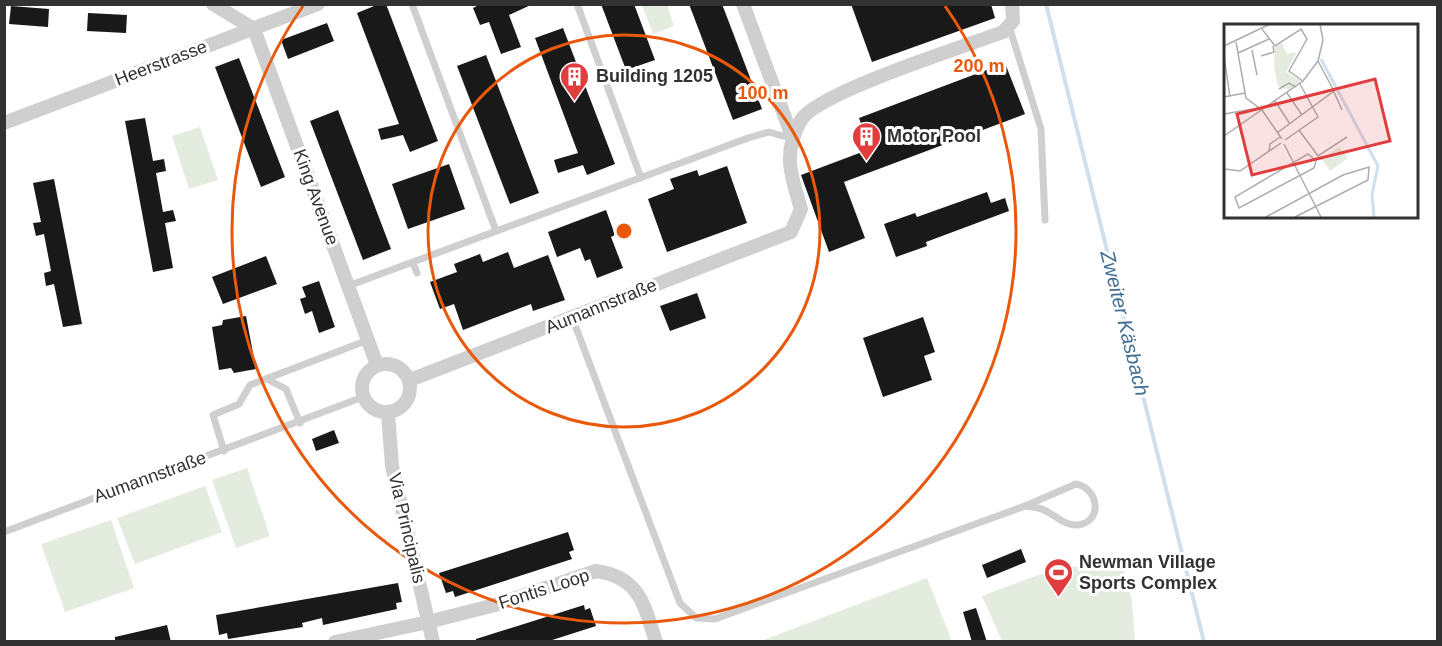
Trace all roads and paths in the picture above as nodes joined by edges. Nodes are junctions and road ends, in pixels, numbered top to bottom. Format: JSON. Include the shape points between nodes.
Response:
{"nodes":[{"id":1,"x":213,"y":4,"type":"edge"},
{"id":2,"x":318,"y":4,"type":"edge"},
{"id":3,"x":412,"y":4,"type":"edge"},
{"id":4,"x":577,"y":4,"type":"edge"},
{"id":5,"x":743,"y":4,"type":"edge"},
{"id":6,"x":1012,"y":4,"type":"edge"},
{"id":7,"x":1009,"y":26,"type":"junction"},
{"id":8,"x":254,"y":29,"type":"junction"},
{"id":9,"x":4,"y":123,"type":"edge"},
{"id":10,"x":793,"y":139,"type":"junction"},
{"id":11,"x":641,"y":178,"type":"junction"},
{"id":12,"x":1045,"y":220,"type":"dead end"},
{"id":13,"x":496,"y":231,"type":"junction"},
{"id":14,"x":412,"y":262,"type":"junction"},
{"id":15,"x":417,"y":273,"type":"dead end"},
{"id":16,"x":348,"y":286,"type":"junction"},
{"id":17,"x":572,"y":317,"type":"junction"},
{"id":18,"x":368,"y":340,"type":"junction"},
{"id":19,"x":377,"y":365,"type":"junction"},
{"id":20,"x":267,"y":379,"type":"junction"},
{"id":21,"x":410,"y":380,"type":"junction"},
{"id":22,"x":363,"y":398,"type":"junction"},
{"id":23,"x":388,"y":413,"type":"junction"},
{"id":24,"x":300,"y":423,"type":"junction"},
{"id":25,"x":224,"y":451,"type":"junction"},
{"id":26,"x":1025,"y":506,"type":"junction"},
{"id":27,"x":4,"y":532,"type":"edge"},
{"id":28,"x":428,"y":622,"type":"junction"},
{"id":29,"x":335,"y":642,"type":"edge"},
{"id":30,"x":433,"y":642,"type":"edge"},
{"id":31,"x":656,"y":642,"type":"edge"}],
"edges":[{"from":1,"to":8,"type":"street"},
{"from":2,"to":8,"type":"street","name":"Heerstrasse"},
{"from":3,"to":13,"type":"lane"},
{"from":4,"to":11,"type":"lane"},
{"from":5,"to":10,"type":"street"},
{"from":6,"to":7,"type":"street","via":[[1013,21]]},
{"from":7,"to":10,"type":"street","via":[[1003,33],[834,96],[802,118]]},
{"from":7,"to":12,"type":"lane","via":[[1041,129]]},
{"from":8,"to":9,"type":"street","name":"Heerstrasse"},
{"from":8,"to":16,"type":"street","name":"King Avenue"},
{"from":10,"to":11,"type":"lane","via":[[769,132]]},
{"from":10,"to":17,"type":"street","name":"Aumannstraße","via":[[788,164],[801,209],[791,232]]},
{"from":11,"to":13,"type":"lane"},
{"from":13,"to":14,"type":"lane"},
{"from":14,"to":15,"type":"lane"},
{"from":14,"to":16,"type":"lane"},
{"from":16,"to":18,"type":"street","name":"King Avenue"},
{"from":17,"to":21,"type":"street","name":"Aumannstraße","via":[[448,360]]},
{"from":17,"to":26,"type":"lane","via":[[680,603],[696,618],[715,619]]},
{"from":18,"to":19,"type":"street","name":"King Avenue"},
{"from":18,"to":20,"type":"lane"},
{"from":19,"to":21,"type":"street","via":[[393,364]]},
{"from":19,"to":22,"type":"street","via":[[365,375]]},
{"from":20,"to":24,"type":"lane","via":[[286,389]]},
{"from":20,"to":25,"type":"lane","via":[[250,385],[239,404],[213,415]]},
{"from":21,"to":23,"type":"street","via":[[407,402]]},
{"from":22,"to":23,"type":"street","via":[[374,409]]},
{"from":22,"to":24,"type":"lane","name":"Aumannstraße"},
{"from":23,"to":28,"type":"street","name":"Via Principalis","via":[[392,466]]},
{"from":24,"to":25,"type":"lane","name":"Aumannstraße"},
{"from":25,"to":27,"type":"lane","name":"Aumannstraße","via":[[120,486]]},
{"from":26,"to":26,"type":"lane","via":[[1041,508],[1078,525],[1090,519],[1096,506],[1088,488],[1076,484]]},
{"from":28,"to":29,"type":"street","name":"Fontis Loop"},
{"from":28,"to":30,"type":"street","name":"Via Principalis"},
{"from":28,"to":31,"type":"street","name":"Fontis Loop","via":[[495,605],[596,571],[610,573],[634,587]]}]}
